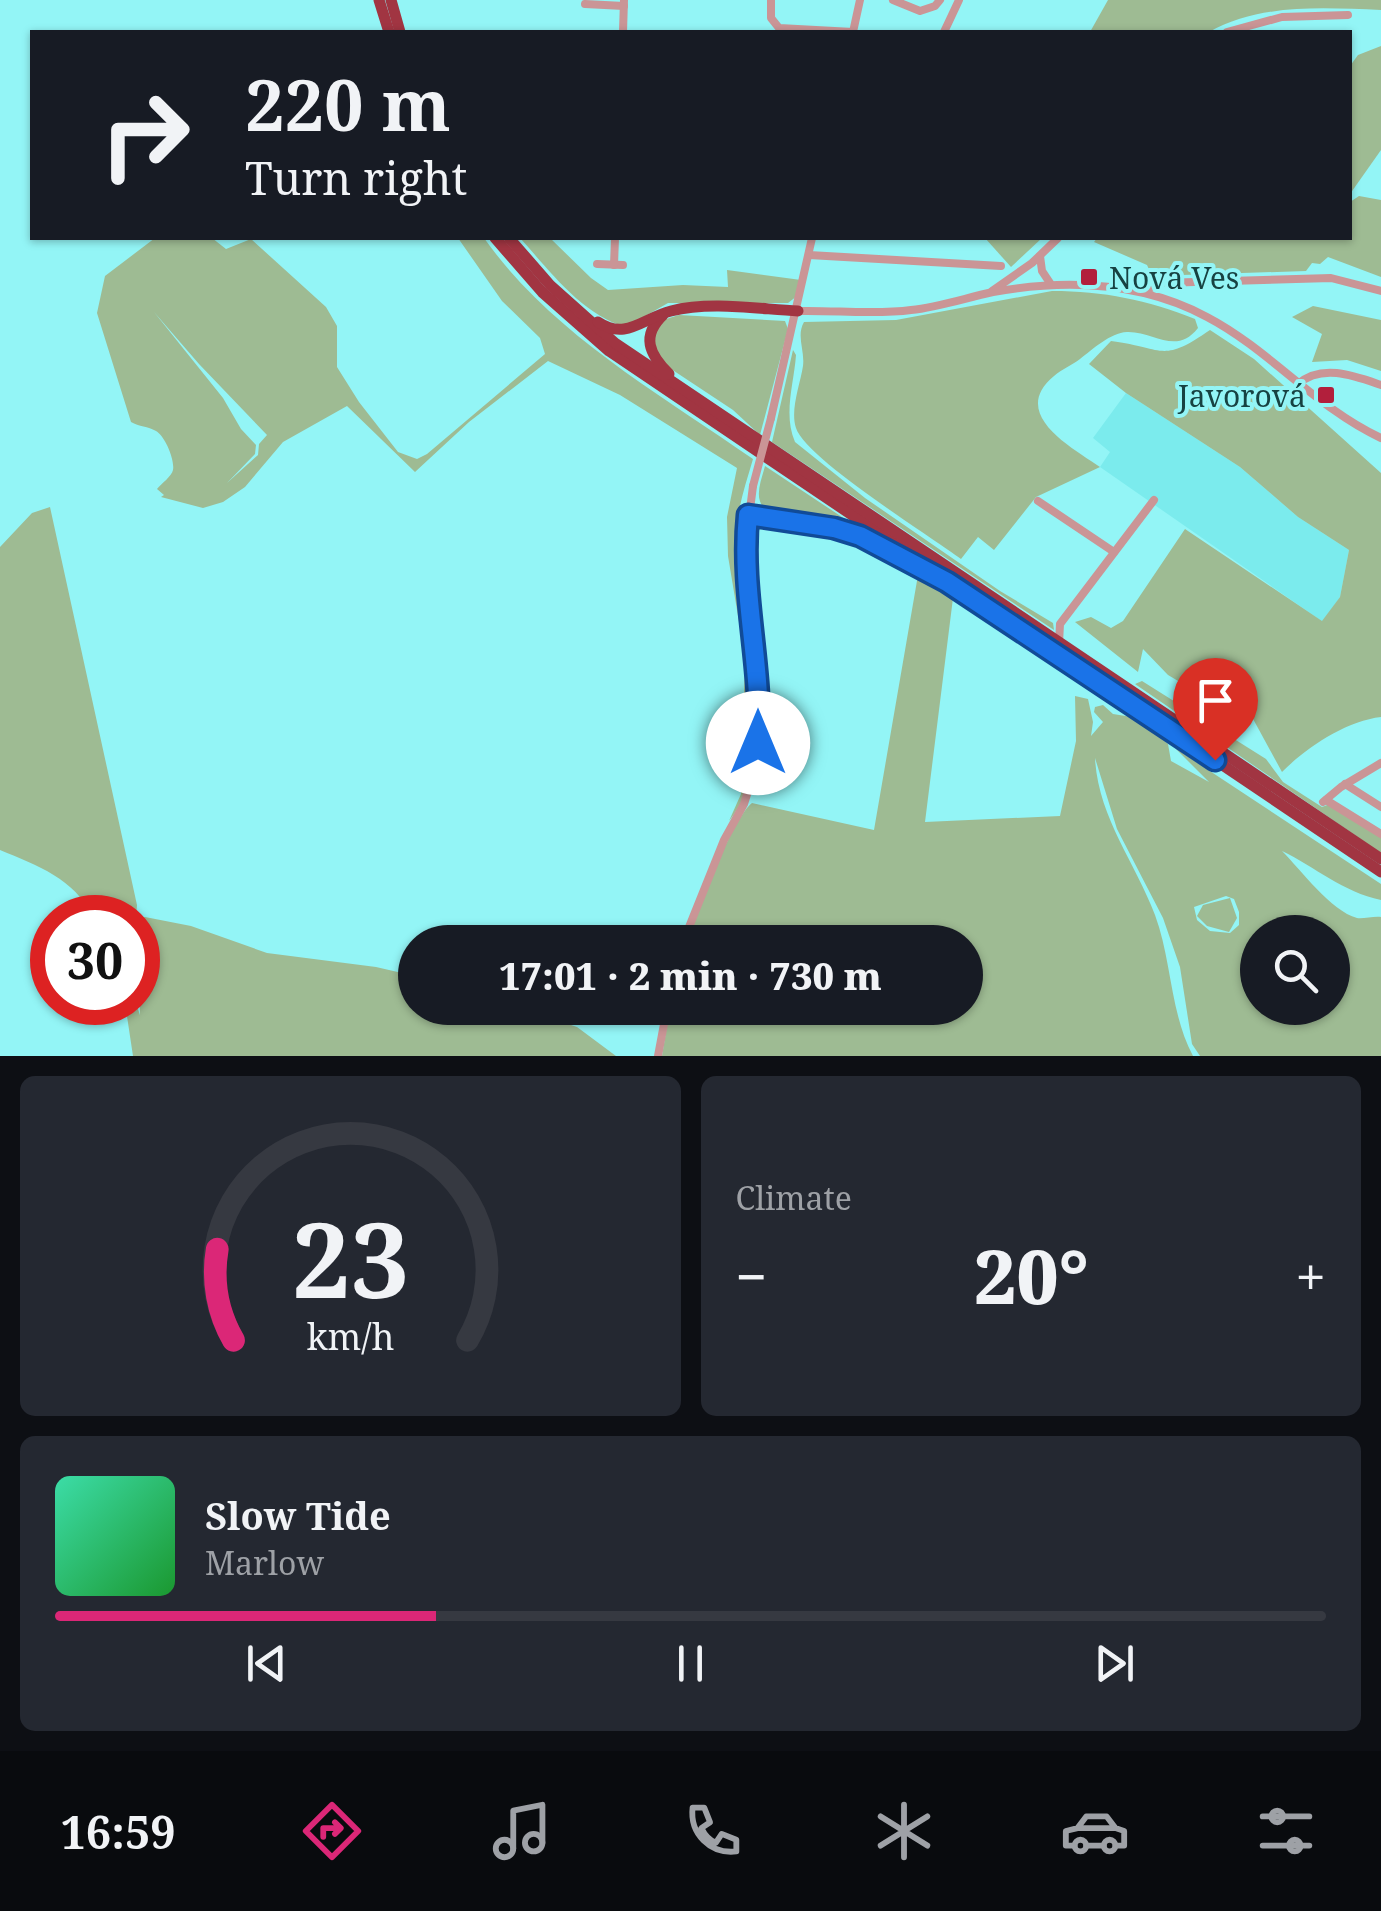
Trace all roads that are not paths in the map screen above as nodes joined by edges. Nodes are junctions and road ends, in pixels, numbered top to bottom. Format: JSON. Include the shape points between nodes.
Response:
{"nodes":[{"id":1,"x":380,"y":0,"type":"edge"},
{"id":2,"x":390,"y":0,"type":"edge"},
{"id":3,"x":771,"y":0,"type":"edge"},
{"id":4,"x":860,"y":0,"type":"edge"},
{"id":5,"x":893,"y":0,"type":"edge"},
{"id":6,"x":940,"y":0,"type":"edge"},
{"id":7,"x":960,"y":0,"type":"edge"},
{"id":8,"x":624,"y":3,"type":"edge"},
{"id":9,"x":585,"y":4,"type":"dead end"},
{"id":10,"x":1348,"y":16,"type":"dead end"},
{"id":11,"x":772,"y":28,"type":"edge"},
{"id":12,"x":388,"y":30,"type":"edge"},
{"id":13,"x":399,"y":30,"type":"edge"},
{"id":14,"x":623,"y":30,"type":"edge"},
{"id":15,"x":808,"y":30,"type":"edge"},
{"id":16,"x":853,"y":30,"type":"edge"},
{"id":17,"x":945,"y":30,"type":"edge"},
{"id":18,"x":1234,"y":30,"type":"edge"},
{"id":19,"x":497,"y":240,"type":"edge"},
{"id":20,"x":513,"y":240,"type":"edge"},
{"id":21,"x":513,"y":240,"type":"edge"},
{"id":22,"x":616,"y":240,"type":"edge"},
{"id":23,"x":812,"y":240,"type":"edge"},
{"id":24,"x":1056,"y":240,"type":"edge"},
{"id":25,"x":809,"y":255,"type":"junction"},
{"id":26,"x":1040,"y":255,"type":"junction"},
{"id":27,"x":597,"y":264,"type":"dead end"},
{"id":28,"x":1001,"y":266,"type":"dead end"},
{"id":29,"x":1050,"y":284,"type":"junction"},
{"id":30,"x":1381,"y":291,"type":"edge"},
{"id":31,"x":1142,"y":292,"type":"junction"},
{"id":32,"x":988,"y":293,"type":"junction"},
{"id":33,"x":798,"y":310,"type":"junction"},
{"id":34,"x":666,"y":312,"type":"junction"},
{"id":35,"x":1298,"y":384,"type":"junction"},
{"id":36,"x":1381,"y":384,"type":"edge"},
{"id":37,"x":752,"y":436,"type":"junction"},
{"id":38,"x":1381,"y":438,"type":"edge"},
{"id":39,"x":1154,"y":500,"type":"dead end"},
{"id":40,"x":1038,"y":502,"type":"dead end"},
{"id":41,"x":748,"y":515,"type":"junction"},
{"id":42,"x":1114,"y":552,"type":"junction"},
{"id":43,"x":947,"y":582,"type":"junction"},
{"id":44,"x":1059,"y":642,"type":"junction"},
{"id":45,"x":1381,"y":763,"type":"edge"},
{"id":46,"x":1345,"y":784,"type":"junction"},
{"id":47,"x":1381,"y":807,"type":"edge"},
{"id":48,"x":1381,"y":834,"type":"edge"},
{"id":49,"x":1381,"y":858,"type":"edge"},
{"id":50,"x":1381,"y":872,"type":"edge"},
{"id":51,"x":690,"y":925,"type":"edge"},
{"id":52,"x":664,"y":1025,"type":"edge"},
{"id":53,"x":658,"y":1056,"type":"edge"}],
"edges":[{"from":1,"to":12,"type":"highway"},
{"from":2,"to":13,"type":"highway"},
{"from":3,"to":11,"type":"street"},
{"from":4,"to":16,"type":"street"},
{"from":5,"to":6,"type":"street","via":[[920,11]]},
{"from":7,"to":17,"type":"street"},
{"from":8,"to":9,"type":"street"},
{"from":8,"to":14,"type":"street"},
{"from":10,"to":18,"type":"street","via":[[1282,16]]},
{"from":11,"to":15,"type":"street"},
{"from":19,"to":43,"type":"highway","via":[[608,351]]},
{"from":20,"to":34,"type":"highway","via":[[606,327],[632,330]]},
{"from":21,"to":37,"type":"highway","via":[[592,325]]},
{"from":22,"to":27,"type":"street","via":[[619,265]]},
{"from":23,"to":25,"type":"street"},
{"from":24,"to":26,"type":"street"},
{"from":25,"to":28,"type":"street"},
{"from":25,"to":33,"type":"street"},
{"from":26,"to":29,"type":"street"},
{"from":26,"to":32,"type":"street"},
{"from":29,"to":31,"type":"street"},
{"from":29,"to":32,"type":"street"},
{"from":30,"to":31,"type":"street","via":[[1332,278],[1160,283]]},
{"from":31,"to":35,"type":"street","via":[[1207,316]]},
{"from":32,"to":33,"type":"street","via":[[905,311]]},
{"from":33,"to":34,"type":"highway"},
{"from":33,"to":41,"type":"street","bridge":true},
{"from":34,"to":37,"type":"highway","via":[[649,330],[653,356]]},
{"from":35,"to":36,"type":"street","via":[[1337,372]]},
{"from":35,"to":38,"type":"street"},
{"from":37,"to":44,"type":"highway"},
{"from":39,"to":42,"type":"street"},
{"from":40,"to":42,"type":"street"},
{"from":41,"to":43,"type":"highway","via":[[860,536]]},
{"from":41,"to":51,"type":"street","via":[[756,766]]},
{"from":42,"to":44,"type":"street","via":[[1060,624]]},
{"from":43,"to":50,"type":"highway"},
{"from":44,"to":49,"type":"highway"},
{"from":45,"to":46,"type":"street"},
{"from":46,"to":47,"type":"street"},
{"from":46,"to":48,"type":"street","via":[[1325,801]]},
{"from":52,"to":53,"type":"street"}]}
